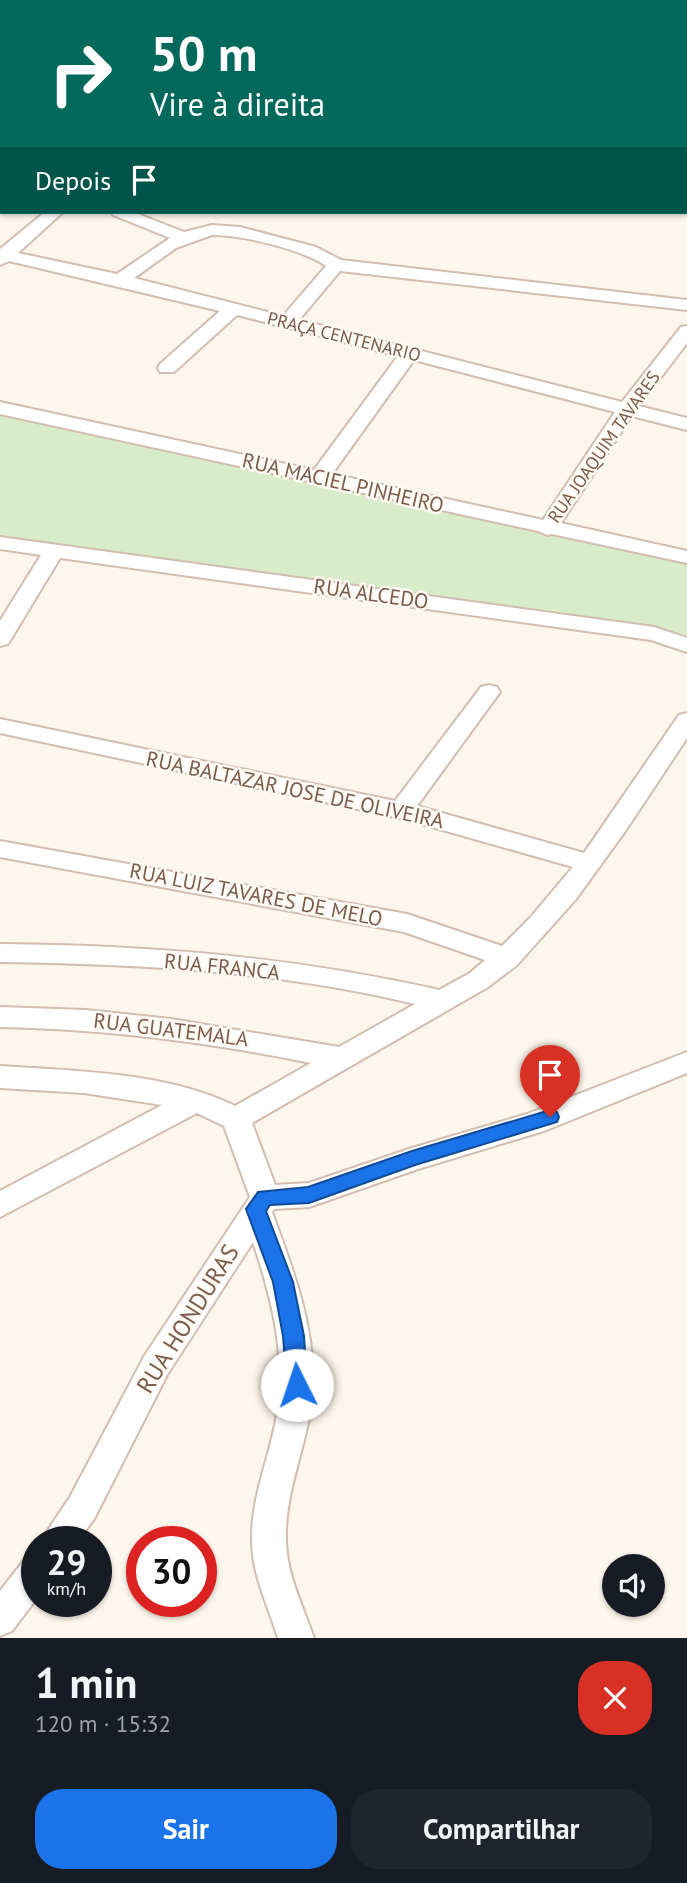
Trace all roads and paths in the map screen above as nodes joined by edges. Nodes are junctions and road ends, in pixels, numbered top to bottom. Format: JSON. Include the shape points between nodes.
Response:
{"nodes":[{"id":1,"x":52,"y":214,"type":"edge"},
{"id":2,"x":124,"y":214,"type":"edge"},
{"id":3,"x":185,"y":238,"type":"junction"},
{"id":4,"x":2,"y":257,"type":"edge"},
{"id":5,"x":336,"y":265,"type":"junction"},
{"id":6,"x":120,"y":280,"type":"junction"},
{"id":7,"x":687,"y":305,"type":"edge"},
{"id":8,"x":233,"y":309,"type":"junction"},
{"id":9,"x":287,"y":323,"type":"junction"},
{"id":10,"x":687,"y":331,"type":"edge"},
{"id":11,"x":408,"y":354,"type":"junction"},
{"id":12,"x":167,"y":368,"type":"dead end"},
{"id":13,"x":0,"y":408,"type":"edge"},
{"id":14,"x":626,"y":410,"type":"junction"},
{"id":15,"x":687,"y":424,"type":"edge"},
{"id":16,"x":320,"y":476,"type":"junction"},
{"id":17,"x":547,"y":529,"type":"junction"},
{"id":18,"x":0,"y":543,"type":"edge"},
{"id":19,"x":54,"y":551,"type":"junction"},
{"id":20,"x":687,"y":558,"type":"edge"},
{"id":21,"x":687,"y":576,"type":"edge"},
{"id":22,"x":0,"y":639,"type":"edge"},
{"id":23,"x":687,"y":645,"type":"edge"},
{"id":24,"x":489,"y":692,"type":"dead end"},
{"id":25,"x":687,"y":720,"type":"edge"},
{"id":26,"x":0,"y":726,"type":"edge"},
{"id":27,"x":401,"y":810,"type":"junction"},
{"id":28,"x":0,"y":849,"type":"edge"},
{"id":29,"x":588,"y":863,"type":"junction"},
{"id":30,"x":0,"y":953,"type":"edge"},
{"id":31,"x":508,"y":958,"type":"junction"},
{"id":32,"x":442,"y":1001,"type":"junction"},
{"id":33,"x":0,"y":1017,"type":"edge"},
{"id":34,"x":340,"y":1058,"type":"junction"},
{"id":35,"x":687,"y":1062,"type":"edge"},
{"id":36,"x":0,"y":1077,"type":"edge"},
{"id":37,"x":197,"y":1100,"type":"junction"},
{"id":38,"x":236,"y":1119,"type":"junction"},
{"id":39,"x":1,"y":1203,"type":"edge"},
{"id":40,"x":261,"y":1203,"type":"junction"},
{"id":41,"x":69,"y":1526,"type":"edge"},
{"id":42,"x":21,"y":1591,"type":"edge"},
{"id":43,"x":0,"y":1619,"type":"edge"},
{"id":44,"x":296,"y":1638,"type":"edge"}],
"edges":[{"from":1,"to":4,"type":"street"},
{"from":2,"to":3,"type":"street"},
{"from":3,"to":5,"type":"street","via":[[228,230],[312,251]]},
{"from":3,"to":6,"type":"street"},
{"from":4,"to":6,"type":"street","name":"PRAÇA CENTENARIO"},
{"from":5,"to":7,"type":"street"},
{"from":5,"to":9,"type":"street"},
{"from":6,"to":8,"type":"street","name":"PRAÇA CENTENARIO"},
{"from":8,"to":9,"type":"street","name":"PRAÇA CENTENARIO"},
{"from":8,"to":12,"type":"street"},
{"from":9,"to":11,"type":"street","name":"PRAÇA CENTENARIO"},
{"from":10,"to":14,"type":"street","name":"RUA JOAQUIM TAVARES"},
{"from":11,"to":14,"type":"street","name":"PRAÇA CENTENARIO"},
{"from":11,"to":16,"type":"street"},
{"from":13,"to":16,"type":"street","name":"RUA MACIEL PINHEIRO"},
{"from":14,"to":15,"type":"street","name":"PRAÇA CENTENARIO"},
{"from":14,"to":17,"type":"street","name":"RUA JOAQUIM TAVARES"},
{"from":16,"to":17,"type":"street","name":"RUA MACIEL PINHEIRO"},
{"from":17,"to":20,"type":"street","name":"RUA MACIEL PINHEIRO"},
{"from":17,"to":21,"type":"street"},
{"from":18,"to":19,"type":"street","name":"RUA ALCEDO"},
{"from":19,"to":22,"type":"street"},
{"from":19,"to":23,"type":"street","name":"RUA ALCEDO","via":[[654,634]]},
{"from":24,"to":27,"type":"street"},
{"from":25,"to":29,"type":"street"},
{"from":26,"to":27,"type":"street","name":"RUA BALTAZAR JOSE DE OLIVEIRA"},
{"from":27,"to":29,"type":"street","name":"RUA BALTAZAR JOSE DE OLIVEIRA"},
{"from":28,"to":31,"type":"street","name":"RUA LUIZ TAVARES DE MELO","via":[[407,923]]},
{"from":29,"to":31,"type":"street"},
{"from":30,"to":32,"type":"street","name":"RUA FRANCA","via":[[61,953],[256,970],[354,981]]},
{"from":31,"to":32,"type":"street"},
{"from":32,"to":34,"type":"street"},
{"from":33,"to":34,"type":"street","name":"RUA GUATEMALA","via":[[112,1020],[244,1038]]},
{"from":34,"to":38,"type":"street"},
{"from":35,"to":40,"type":"street","via":[[534,1123],[309,1195]]},
{"from":36,"to":37,"type":"street","via":[[84,1082]]},
{"from":37,"to":38,"type":"street"},
{"from":37,"to":39,"type":"street"},
{"from":38,"to":40,"type":"street"},
{"from":40,"to":41,"type":"street","name":"RUA HONDURAS","via":[[156,1365]]},
{"from":40,"to":44,"type":"street","via":[[294,1336],[297,1385],[269,1538],[271,1563]]},
{"from":42,"to":43,"type":"street"}]}
